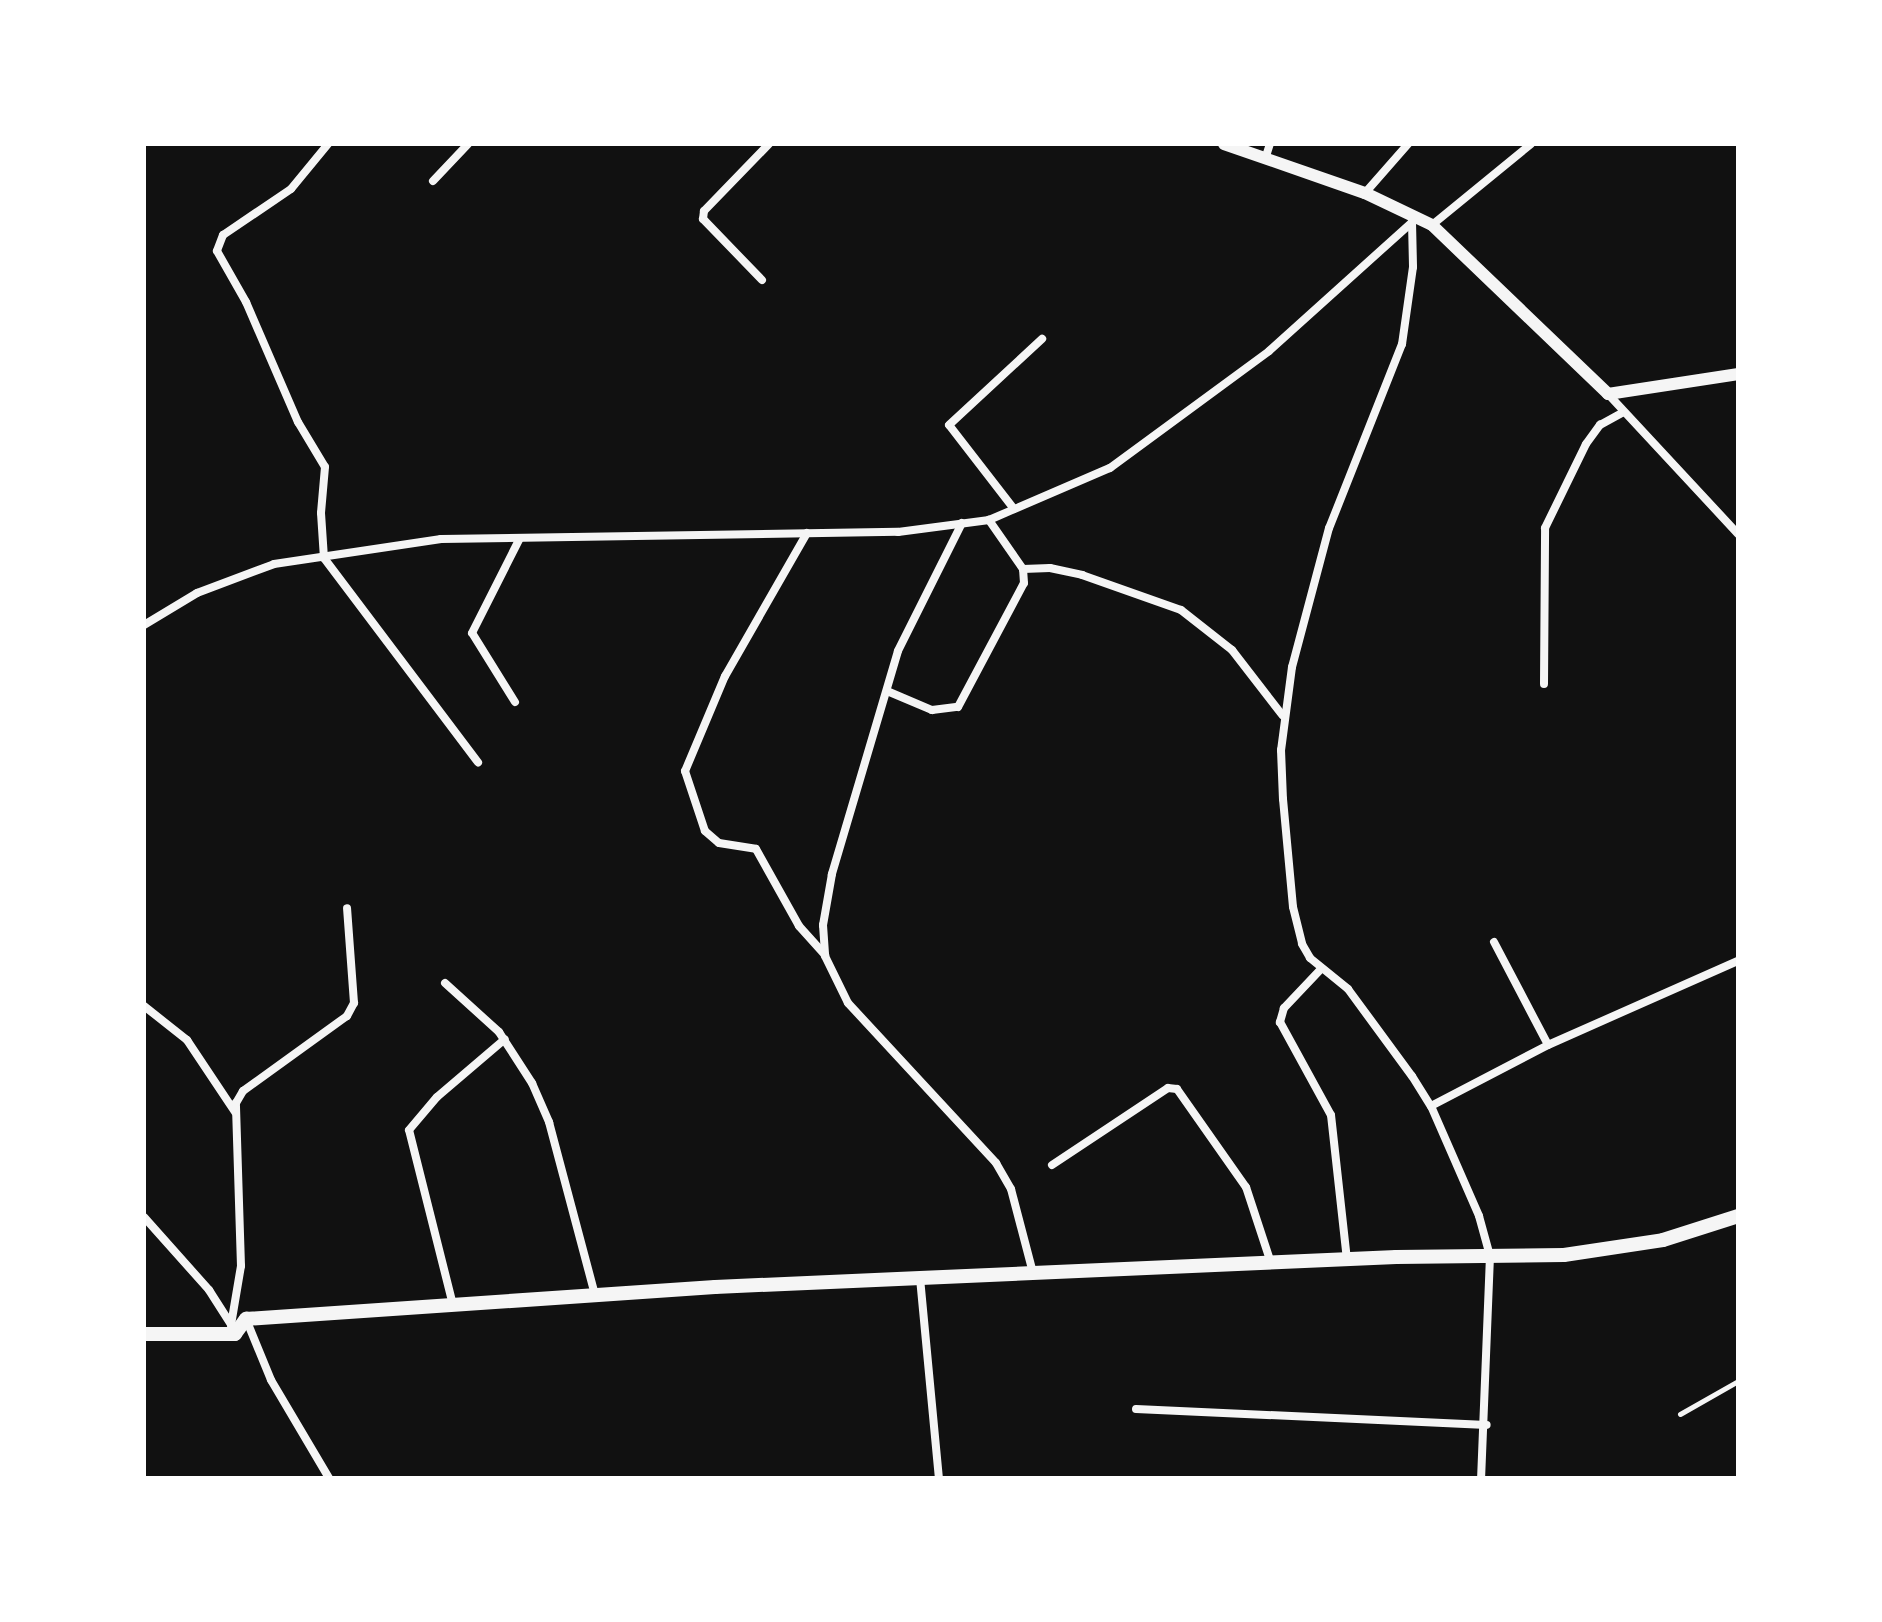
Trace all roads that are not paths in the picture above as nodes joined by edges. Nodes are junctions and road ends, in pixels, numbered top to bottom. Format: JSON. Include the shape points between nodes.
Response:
{"nodes":[{"id":1,"x":328,"y":144,"type":"edge"},
{"id":2,"x":468,"y":144,"type":"edge"},
{"id":3,"x":769,"y":144,"type":"edge"},
{"id":4,"x":1224,"y":144,"type":"edge"},
{"id":5,"x":1408,"y":144,"type":"edge"},
{"id":6,"x":1531,"y":144,"type":"edge"},
{"id":7,"x":1268,"y":150,"type":"edge"},
{"id":8,"x":433,"y":181,"type":"dead end"},
{"id":9,"x":1365,"y":193,"type":"junction"},
{"id":10,"x":1415,"y":219,"type":"junction"},
{"id":11,"x":1432,"y":225,"type":"junction"},
{"id":12,"x":762,"y":280,"type":"dead end"},
{"id":13,"x":1042,"y":339,"type":"dead end"},
{"id":14,"x":1738,"y":374,"type":"edge"},
{"id":15,"x":1608,"y":394,"type":"junction"},
{"id":16,"x":1623,"y":412,"type":"junction"},
{"id":17,"x":1014,"y":509,"type":"junction"},
{"id":18,"x":989,"y":520,"type":"junction"},
{"id":19,"x":962,"y":523,"type":"junction"},
{"id":20,"x":807,"y":533,"type":"junction"},
{"id":21,"x":1738,"y":534,"type":"edge"},
{"id":22,"x":520,"y":538,"type":"junction"},
{"id":23,"x":324,"y":558,"type":"junction"},
{"id":24,"x":1023,"y":569,"type":"junction"},
{"id":25,"x":144,"y":625,"type":"edge"},
{"id":26,"x":1544,"y":684,"type":"dead end"},
{"id":27,"x":887,"y":691,"type":"junction"},
{"id":28,"x":515,"y":702,"type":"dead end"},
{"id":29,"x":1283,"y":716,"type":"junction"},
{"id":30,"x":478,"y":762,"type":"dead end"},
{"id":31,"x":347,"y":908,"type":"dead end"},
{"id":32,"x":1494,"y":942,"type":"dead end"},
{"id":33,"x":825,"y":956,"type":"junction"},
{"id":34,"x":1738,"y":961,"type":"edge"},
{"id":35,"x":1321,"y":969,"type":"junction"},
{"id":36,"x":445,"y":983,"type":"dead end"},
{"id":37,"x":144,"y":1006,"type":"edge"},
{"id":38,"x":505,"y":1039,"type":"junction"},
{"id":39,"x":1548,"y":1045,"type":"junction"},
{"id":40,"x":1431,"y":1106,"type":"junction"},
{"id":41,"x":235,"y":1112,"type":"junction"},
{"id":42,"x":1052,"y":1165,"type":"dead end"},
{"id":43,"x":1738,"y":1216,"type":"edge"},
{"id":44,"x":144,"y":1217,"type":"edge"},
{"id":45,"x":1490,"y":1256,"type":"junction"},
{"id":46,"x":1347,"y":1259,"type":"junction"},
{"id":47,"x":1271,"y":1263,"type":"junction"},
{"id":48,"x":1033,"y":1273,"type":"junction"},
{"id":49,"x":920,"y":1278,"type":"junction"},
{"id":50,"x":595,"y":1295,"type":"junction"},
{"id":51,"x":453,"y":1305,"type":"junction"},
{"id":52,"x":246,"y":1319,"type":"junction"},
{"id":53,"x":233,"y":1329,"type":"junction"},
{"id":54,"x":144,"y":1334,"type":"edge"},
{"id":55,"x":1738,"y":1381,"type":"edge"},
{"id":56,"x":1136,"y":1409,"type":"dead end"},
{"id":57,"x":1680,"y":1414,"type":"dead end"},
{"id":58,"x":1487,"y":1425,"type":"junction"},
{"id":59,"x":329,"y":1478,"type":"edge"},
{"id":60,"x":939,"y":1478,"type":"edge"},
{"id":61,"x":1481,"y":1478,"type":"edge"}],
"edges":[{"from":1,"to":23,"type":"street","via":[[291,189],[233,225],[216,248],[298,422],[325,467]]},
{"from":2,"to":8,"type":"street"},
{"from":3,"to":12,"type":"street","via":[[704,211],[703,219]]},
{"from":4,"to":7,"type":"street"},
{"from":5,"to":9,"type":"street"},
{"from":6,"to":11,"type":"street"},
{"from":7,"to":9,"type":"street"},
{"from":9,"to":10,"type":"street"},
{"from":10,"to":11,"type":"street"},
{"from":10,"to":17,"type":"street","via":[[1269,351],[1189,412],[1110,468]]},
{"from":10,"to":29,"type":"street","via":[[1402,344],[1329,528]]},
{"from":11,"to":15,"type":"street"},
{"from":13,"to":17,"type":"street","via":[[949,425]]},
{"from":14,"to":15,"type":"street"},
{"from":15,"to":16,"type":"street"},
{"from":16,"to":21,"type":"street"},
{"from":16,"to":26,"type":"street","via":[[1600,425],[1586,444],[1545,528]]},
{"from":17,"to":18,"type":"street"},
{"from":18,"to":19,"type":"street"},
{"from":18,"to":24,"type":"street"},
{"from":19,"to":20,"type":"street","via":[[898,532]]},
{"from":19,"to":27,"type":"street","via":[[911,620]]},
{"from":20,"to":22,"type":"street"},
{"from":20,"to":33,"type":"street","via":[[725,676],[685,771],[705,831],[719,843],[756,849],[799,926]]},
{"from":22,"to":23,"type":"street","via":[[441,539]]},
{"from":22,"to":28,"type":"street","via":[[472,633]]},
{"from":23,"to":25,"type":"street","via":[[274,564],[197,593]]},
{"from":23,"to":30,"type":"street"},
{"from":24,"to":27,"type":"street","via":[[1018,597],[958,707],[932,710]]},
{"from":24,"to":29,"type":"street","via":[[1082,575],[1181,610],[1232,650]]},
{"from":27,"to":33,"type":"street","via":[[832,874],[823,925]]},
{"from":29,"to":35,"type":"street","via":[[1283,799],[1293,907],[1302,944]]},
{"from":31,"to":41,"type":"street","via":[[354,1003],[322,1036],[243,1091]]},
{"from":32,"to":39,"type":"street"},
{"from":33,"to":48,"type":"street","via":[[848,1003],[996,1163],[1011,1189]]},
{"from":34,"to":39,"type":"street"},
{"from":35,"to":40,"type":"street","via":[[1348,989]]},
{"from":35,"to":46,"type":"street","via":[[1284,1008],[1280,1022],[1331,1115]]},
{"from":36,"to":38,"type":"street"},
{"from":37,"to":41,"type":"street","via":[[187,1040]]},
{"from":38,"to":50,"type":"street","via":[[549,1122]]},
{"from":38,"to":51,"type":"street","via":[[437,1097],[409,1130]]},
{"from":39,"to":40,"type":"street"},
{"from":40,"to":45,"type":"street","via":[[1479,1216]]},
{"from":41,"to":53,"type":"street","via":[[241,1278]]},
{"from":42,"to":47,"type":"street","via":[[1168,1088],[1177,1089],[1246,1187]]},
{"from":43,"to":45,"type":"main road","via":[[1624,1249]]},
{"from":44,"to":53,"type":"street","via":[[209,1290]]},
{"from":45,"to":46,"type":"main road"},
{"from":45,"to":58,"type":"street"},
{"from":46,"to":47,"type":"main road"},
{"from":47,"to":48,"type":"main road"},
{"from":48,"to":49,"type":"main road"},
{"from":49,"to":50,"type":"main road"},
{"from":49,"to":60,"type":"street"},
{"from":50,"to":51,"type":"main road"},
{"from":51,"to":52,"type":"main road"},
{"from":52,"to":53,"type":"main road"},
{"from":52,"to":59,"type":"street","via":[[271,1380]]},
{"from":53,"to":54,"type":"main road"},
{"from":55,"to":57,"type":"lane"},
{"from":56,"to":58,"type":"street"},
{"from":58,"to":61,"type":"street"}]}
